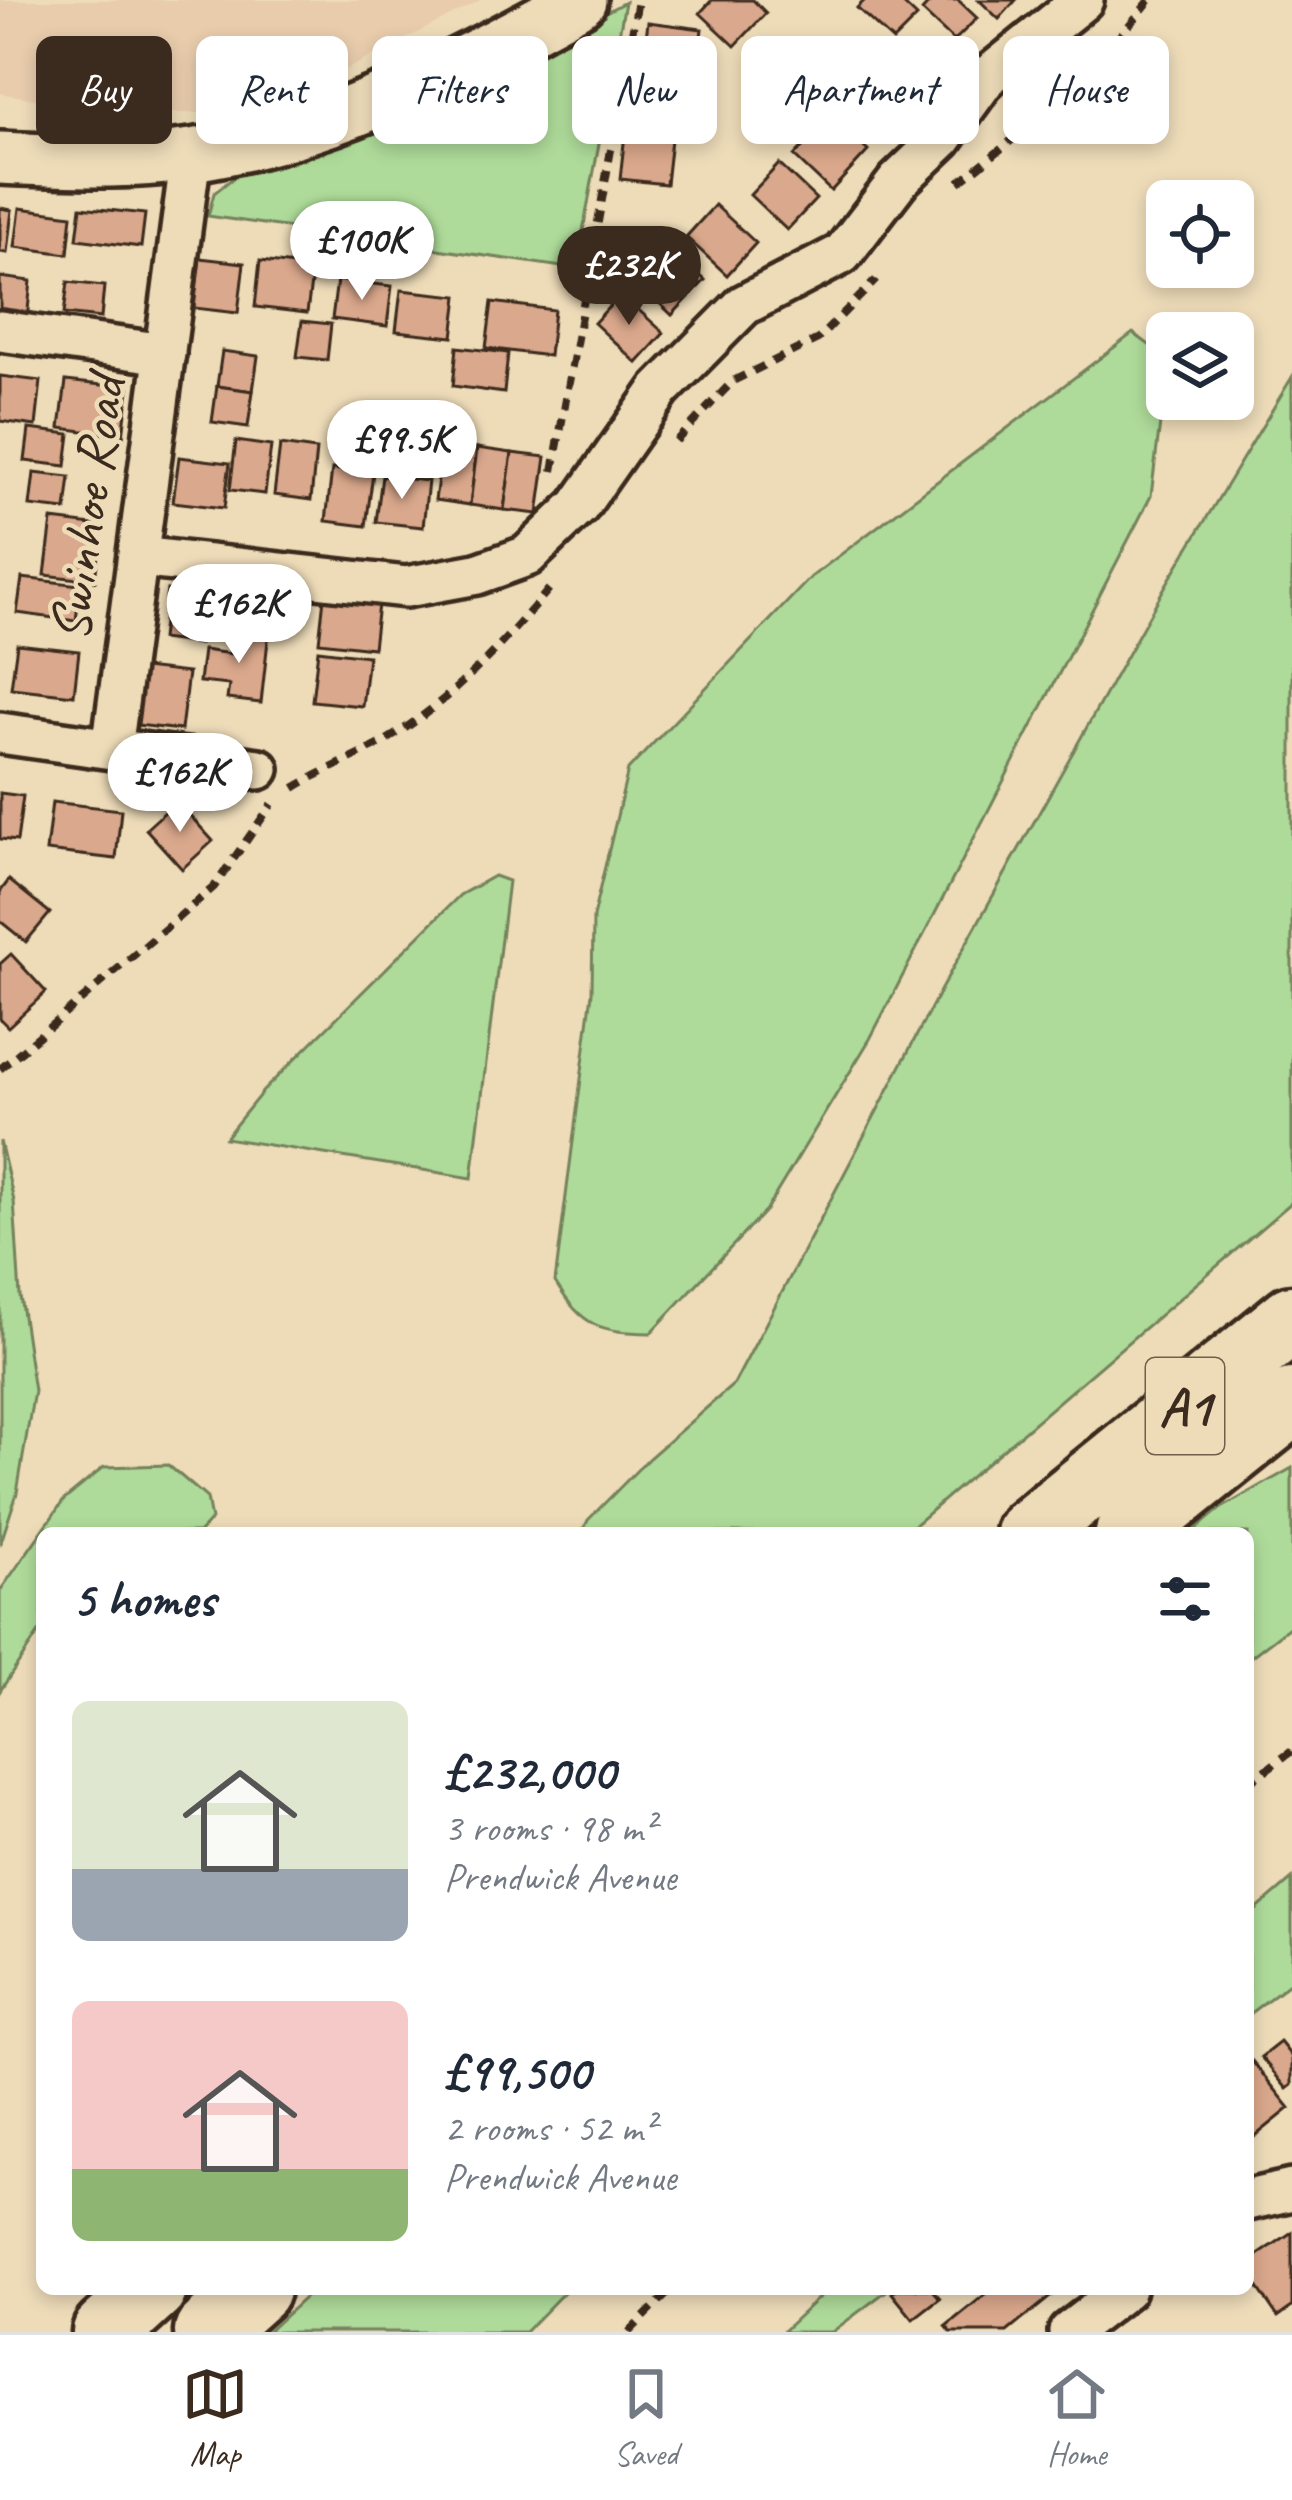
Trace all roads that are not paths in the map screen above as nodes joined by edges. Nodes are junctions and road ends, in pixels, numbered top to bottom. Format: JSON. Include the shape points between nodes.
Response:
{"nodes":[{"id":1,"x":580,"y":0,"type":"edge"},
{"id":2,"x":1083,"y":0,"type":"edge"},
{"id":3,"x":191,"y":155,"type":"junction"},
{"id":4,"x":0,"y":158,"type":"edge"},
{"id":5,"x":0,"y":331,"type":"edge"},
{"id":6,"x":165,"y":354,"type":"junction"},
{"id":7,"x":138,"y":556,"type":"junction"},
{"id":8,"x":0,"y":734,"type":"edge"},
{"id":9,"x":112,"y":749,"type":"junction"},
{"id":10,"x":260,"y":769,"type":"dead end"},
{"id":11,"x":1292,"y":1319,"type":"edge"},
{"id":12,"x":1292,"y":1402,"type":"edge"},
{"id":13,"x":1036,"y":1527,"type":"edge"},
{"id":14,"x":1136,"y":1527,"type":"edge"},
{"id":15,"x":1292,"y":2190,"type":"edge"},
{"id":16,"x":1254,"y":2199,"type":"edge"},
{"id":17,"x":146,"y":2295,"type":"edge"},
{"id":18,"x":249,"y":2295,"type":"edge"},
{"id":19,"x":1117,"y":2295,"type":"edge"},
{"id":20,"x":106,"y":2332,"type":"edge"},
{"id":21,"x":208,"y":2332,"type":"edge"},
{"id":22,"x":1069,"y":2332,"type":"edge"}],
"edges":[{"from":1,"to":3,"type":"street","via":[[432,80],[282,135]]},
{"from":2,"to":7,"type":"street","via":[[986,78],[842,254],[744,305],[660,390],[579,506],[527,556],[406,587]]},
{"from":3,"to":4,"type":"street"},
{"from":3,"to":6,"type":"street","name":"Swinhoe Road"},
{"from":5,"to":6,"type":"street","name":"Swinhoe Road"},
{"from":6,"to":7,"type":"street","name":"Swinhoe Road"},
{"from":7,"to":9,"type":"street","name":"Swinhoe Road"},
{"from":8,"to":9,"type":"street"},
{"from":9,"to":10,"type":"street"},
{"from":11,"to":13,"type":"highway","number":"A1"},
{"from":12,"to":14,"type":"highway","number":"A1"},
{"from":15,"to":16,"type":"street"},
{"from":17,"to":20,"type":"highway"},
{"from":18,"to":21,"type":"highway"},
{"from":19,"to":22,"type":"street"}]}
